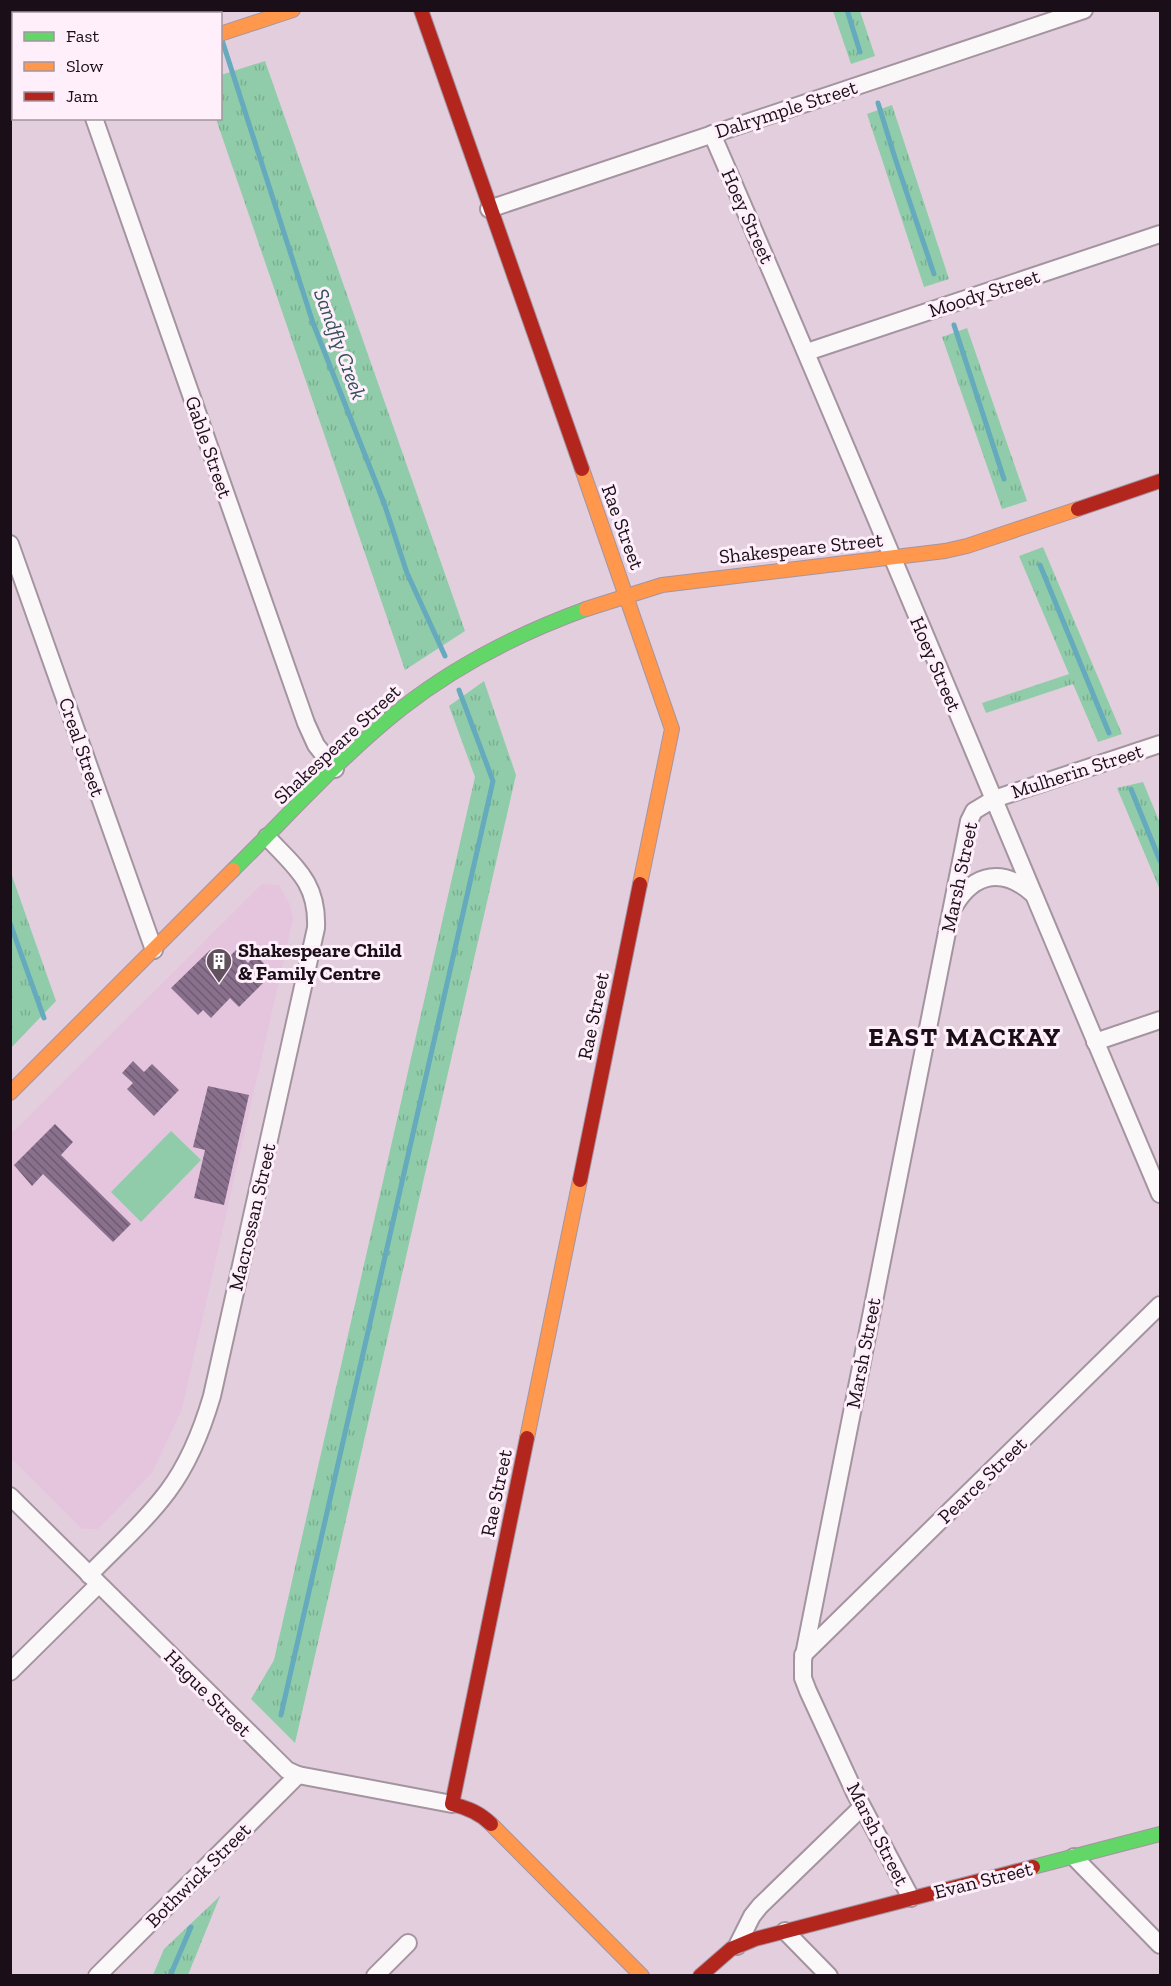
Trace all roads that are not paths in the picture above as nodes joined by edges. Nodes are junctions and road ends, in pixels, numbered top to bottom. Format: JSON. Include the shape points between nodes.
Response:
{"nodes":[{"id":1,"x":293,"y":10,"type":"edge"},
{"id":2,"x":421,"y":10,"type":"edge"},
{"id":3,"x":1084,"y":10,"type":"edge"},
{"id":4,"x":222,"y":33,"type":"edge"},
{"id":5,"x":95,"y":120,"type":"edge"},
{"id":6,"x":712,"y":134,"type":"junction"},
{"id":7,"x":489,"y":209,"type":"junction"},
{"id":8,"x":1161,"y":234,"type":"edge"},
{"id":9,"x":807,"y":352,"type":"junction"},
{"id":10,"x":1161,"y":481,"type":"edge"},
{"id":11,"x":10,"y":544,"type":"edge"},
{"id":12,"x":891,"y":558,"type":"junction"},
{"id":13,"x":627,"y":595,"type":"junction"},
{"id":14,"x":1161,"y":744,"type":"edge"},
{"id":15,"x":334,"y":769,"type":"junction"},
{"id":16,"x":994,"y":799,"type":"junction"},
{"id":17,"x":267,"y":837,"type":"junction"},
{"id":18,"x":1034,"y":894,"type":"junction"},
{"id":19,"x":951,"y":913,"type":"junction"},
{"id":20,"x":154,"y":950,"type":"junction"},
{"id":21,"x":1161,"y":1020,"type":"edge"},
{"id":22,"x":1095,"y":1042,"type":"junction"},
{"id":23,"x":10,"y":1093,"type":"edge"},
{"id":24,"x":1161,"y":1194,"type":"edge"},
{"id":25,"x":1161,"y":1305,"type":"edge"},
{"id":26,"x":10,"y":1496,"type":"edge"},
{"id":27,"x":93,"y":1580,"type":"junction"},
{"id":28,"x":803,"y":1654,"type":"junction"},
{"id":29,"x":10,"y":1672,"type":"edge"},
{"id":30,"x":298,"y":1775,"type":"junction"},
{"id":31,"x":452,"y":1804,"type":"junction"},
{"id":32,"x":862,"y":1807,"type":"junction"},
{"id":33,"x":1161,"y":1834,"type":"edge"},
{"id":34,"x":1074,"y":1857,"type":"junction"},
{"id":35,"x":911,"y":1898,"type":"junction"},
{"id":36,"x":785,"y":1931,"type":"junction"},
{"id":37,"x":408,"y":1943,"type":"dead end"},
{"id":38,"x":737,"y":1946,"type":"junction"},
{"id":39,"x":1161,"y":1946,"type":"edge"},
{"id":40,"x":98,"y":1976,"type":"edge"},
{"id":41,"x":375,"y":1976,"type":"edge"},
{"id":42,"x":642,"y":1976,"type":"edge"},
{"id":43,"x":700,"y":1976,"type":"edge"},
{"id":44,"x":829,"y":1976,"type":"edge"}],
"edges":[{"from":1,"to":4,"type":"street"},
{"from":2,"to":7,"type":"street","name":"Rae Street"},
{"from":3,"to":6,"type":"street","name":"Dalrymple Street"},
{"from":5,"to":15,"type":"street","name":"Gable Street","via":[[306,723]]},
{"from":6,"to":7,"type":"street","name":"Dalrymple Street"},
{"from":6,"to":9,"type":"street","name":"Hoey Street"},
{"from":7,"to":13,"type":"street","name":"Rae Street"},
{"from":8,"to":9,"type":"street","name":"Moody Street"},
{"from":9,"to":12,"type":"street","name":"Hoey Street"},
{"from":10,"to":12,"type":"street","name":"Shakespeare Street","via":[[967,546]]},
{"from":11,"to":20,"type":"street","name":"Creal Street"},
{"from":12,"to":13,"type":"street","name":"Shakespeare Street","via":[[689,580]]},
{"from":12,"to":16,"type":"street","name":"Hoey Street"},
{"from":13,"to":15,"type":"street","name":"Shakespeare Street","via":[[540,628],[476,659],[387,720]]},
{"from":13,"to":31,"type":"street","name":"Rae Street","via":[[672,729]]},
{"from":14,"to":16,"type":"street","name":"Mulherin Street"},
{"from":15,"to":17,"type":"street","name":"Shakespeare Street"},
{"from":16,"to":18,"type":"street","name":"Hoey Street"},
{"from":16,"to":19,"type":"street","name":"Marsh Street","via":[[974,811],[970,818]]},
{"from":17,"to":20,"type":"street","name":"Shakespeare Street"},
{"from":17,"to":27,"type":"street","name":"Macrossan Street","via":[[310,886],[316,928],[212,1396],[194,1447],[167,1492]]},
{"from":18,"to":19,"type":"street","via":[[1010,879],[986,877],[965,891]]},
{"from":18,"to":22,"type":"street","name":"Hoey Street"},
{"from":19,"to":28,"type":"street","name":"Marsh Street"},
{"from":20,"to":23,"type":"street","name":"Shakespeare Street"},
{"from":21,"to":22,"type":"street"},
{"from":22,"to":24,"type":"street","name":"Hoey Street"},
{"from":25,"to":28,"type":"street","name":"Pearce Street"},
{"from":26,"to":27,"type":"street","name":"Hague Street"},
{"from":27,"to":29,"type":"street","name":"Macrossan Street"},
{"from":27,"to":30,"type":"street","name":"Hague Street","via":[[275,1760]]},
{"from":28,"to":32,"type":"street","name":"Marsh Street","via":[[805,1683]]},
{"from":30,"to":31,"type":"street","name":"Hague Street"},
{"from":30,"to":40,"type":"street","name":"Bothwick Street"},
{"from":31,"to":42,"type":"street","via":[[483,1816]]},
{"from":32,"to":35,"type":"street","name":"Marsh Street"},
{"from":32,"to":38,"type":"street","name":"Evan Street","via":[[760,1906]]},
{"from":33,"to":34,"type":"street","name":"Evan Street"},
{"from":34,"to":35,"type":"street","name":"Evan Street"},
{"from":34,"to":39,"type":"street"},
{"from":35,"to":36,"type":"street","name":"Evan Street"},
{"from":36,"to":38,"type":"street","name":"Evan Street"},
{"from":36,"to":44,"type":"street"},
{"from":37,"to":41,"type":"street"},
{"from":38,"to":43,"type":"street","name":"Evan Street"}]}
